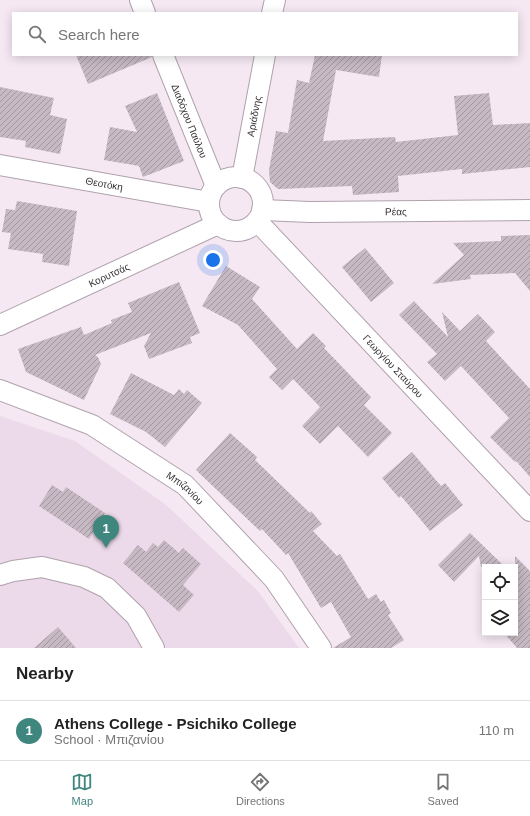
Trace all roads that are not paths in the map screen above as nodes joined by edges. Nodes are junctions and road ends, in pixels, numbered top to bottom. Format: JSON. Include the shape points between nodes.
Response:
{"nodes":[{"id":1,"x":140,"y":0,"type":"edge"},
{"id":2,"x":275,"y":0,"type":"edge"},
{"id":3,"x":146,"y":12,"type":"edge"},
{"id":4,"x":272,"y":12,"type":"edge"},
{"id":5,"x":164,"y":56,"type":"edge"},
{"id":6,"x":265,"y":56,"type":"edge"},
{"id":7,"x":0,"y":165,"type":"edge"},
{"id":8,"x":242,"y":178,"type":"junction"},
{"id":9,"x":213,"y":194,"type":"junction"},
{"id":10,"x":530,"y":210,"type":"edge"},
{"id":11,"x":260,"y":215,"type":"junction"},
{"id":12,"x":218,"y":224,"type":"junction"},
{"id":13,"x":0,"y":325,"type":"edge"},
{"id":14,"x":0,"y":390,"type":"edge"},
{"id":15,"x":530,"y":511,"type":"edge"},
{"id":16,"x":0,"y":575,"type":"edge"},
{"id":17,"x":154,"y":648,"type":"edge"},
{"id":18,"x":321,"y":648,"type":"edge"}],
"edges":[{"from":1,"to":3,"type":"street"},
{"from":2,"to":4,"type":"street"},
{"from":5,"to":9,"type":"street","name":"Διαδόχου Παύλου"},
{"from":6,"to":8,"type":"street","name":"Αριάδνης"},
{"from":7,"to":9,"type":"street","name":"Θεοτόκη"},
{"from":8,"to":9,"type":"street","via":[[223,180]]},
{"from":8,"to":11,"type":"street","via":[[258,189],[262,199]]},
{"from":9,"to":12,"type":"street","via":[[210,210]]},
{"from":10,"to":11,"type":"street","name":"Ρέας","via":[[310,212]]},
{"from":11,"to":12,"type":"street","via":[[245,230],[231,231]]},
{"from":11,"to":15,"type":"street","name":"Γεωργίου Σταύρου"},
{"from":12,"to":13,"type":"street","name":"Κορυτσάς"},
{"from":14,"to":18,"type":"street","name":"Μπιζανίου","via":[[92,425],[185,485],[274,580]]},
{"from":16,"to":17,"type":"street","via":[[42,567],[96,582],[107,588],[136,616]]}]}
